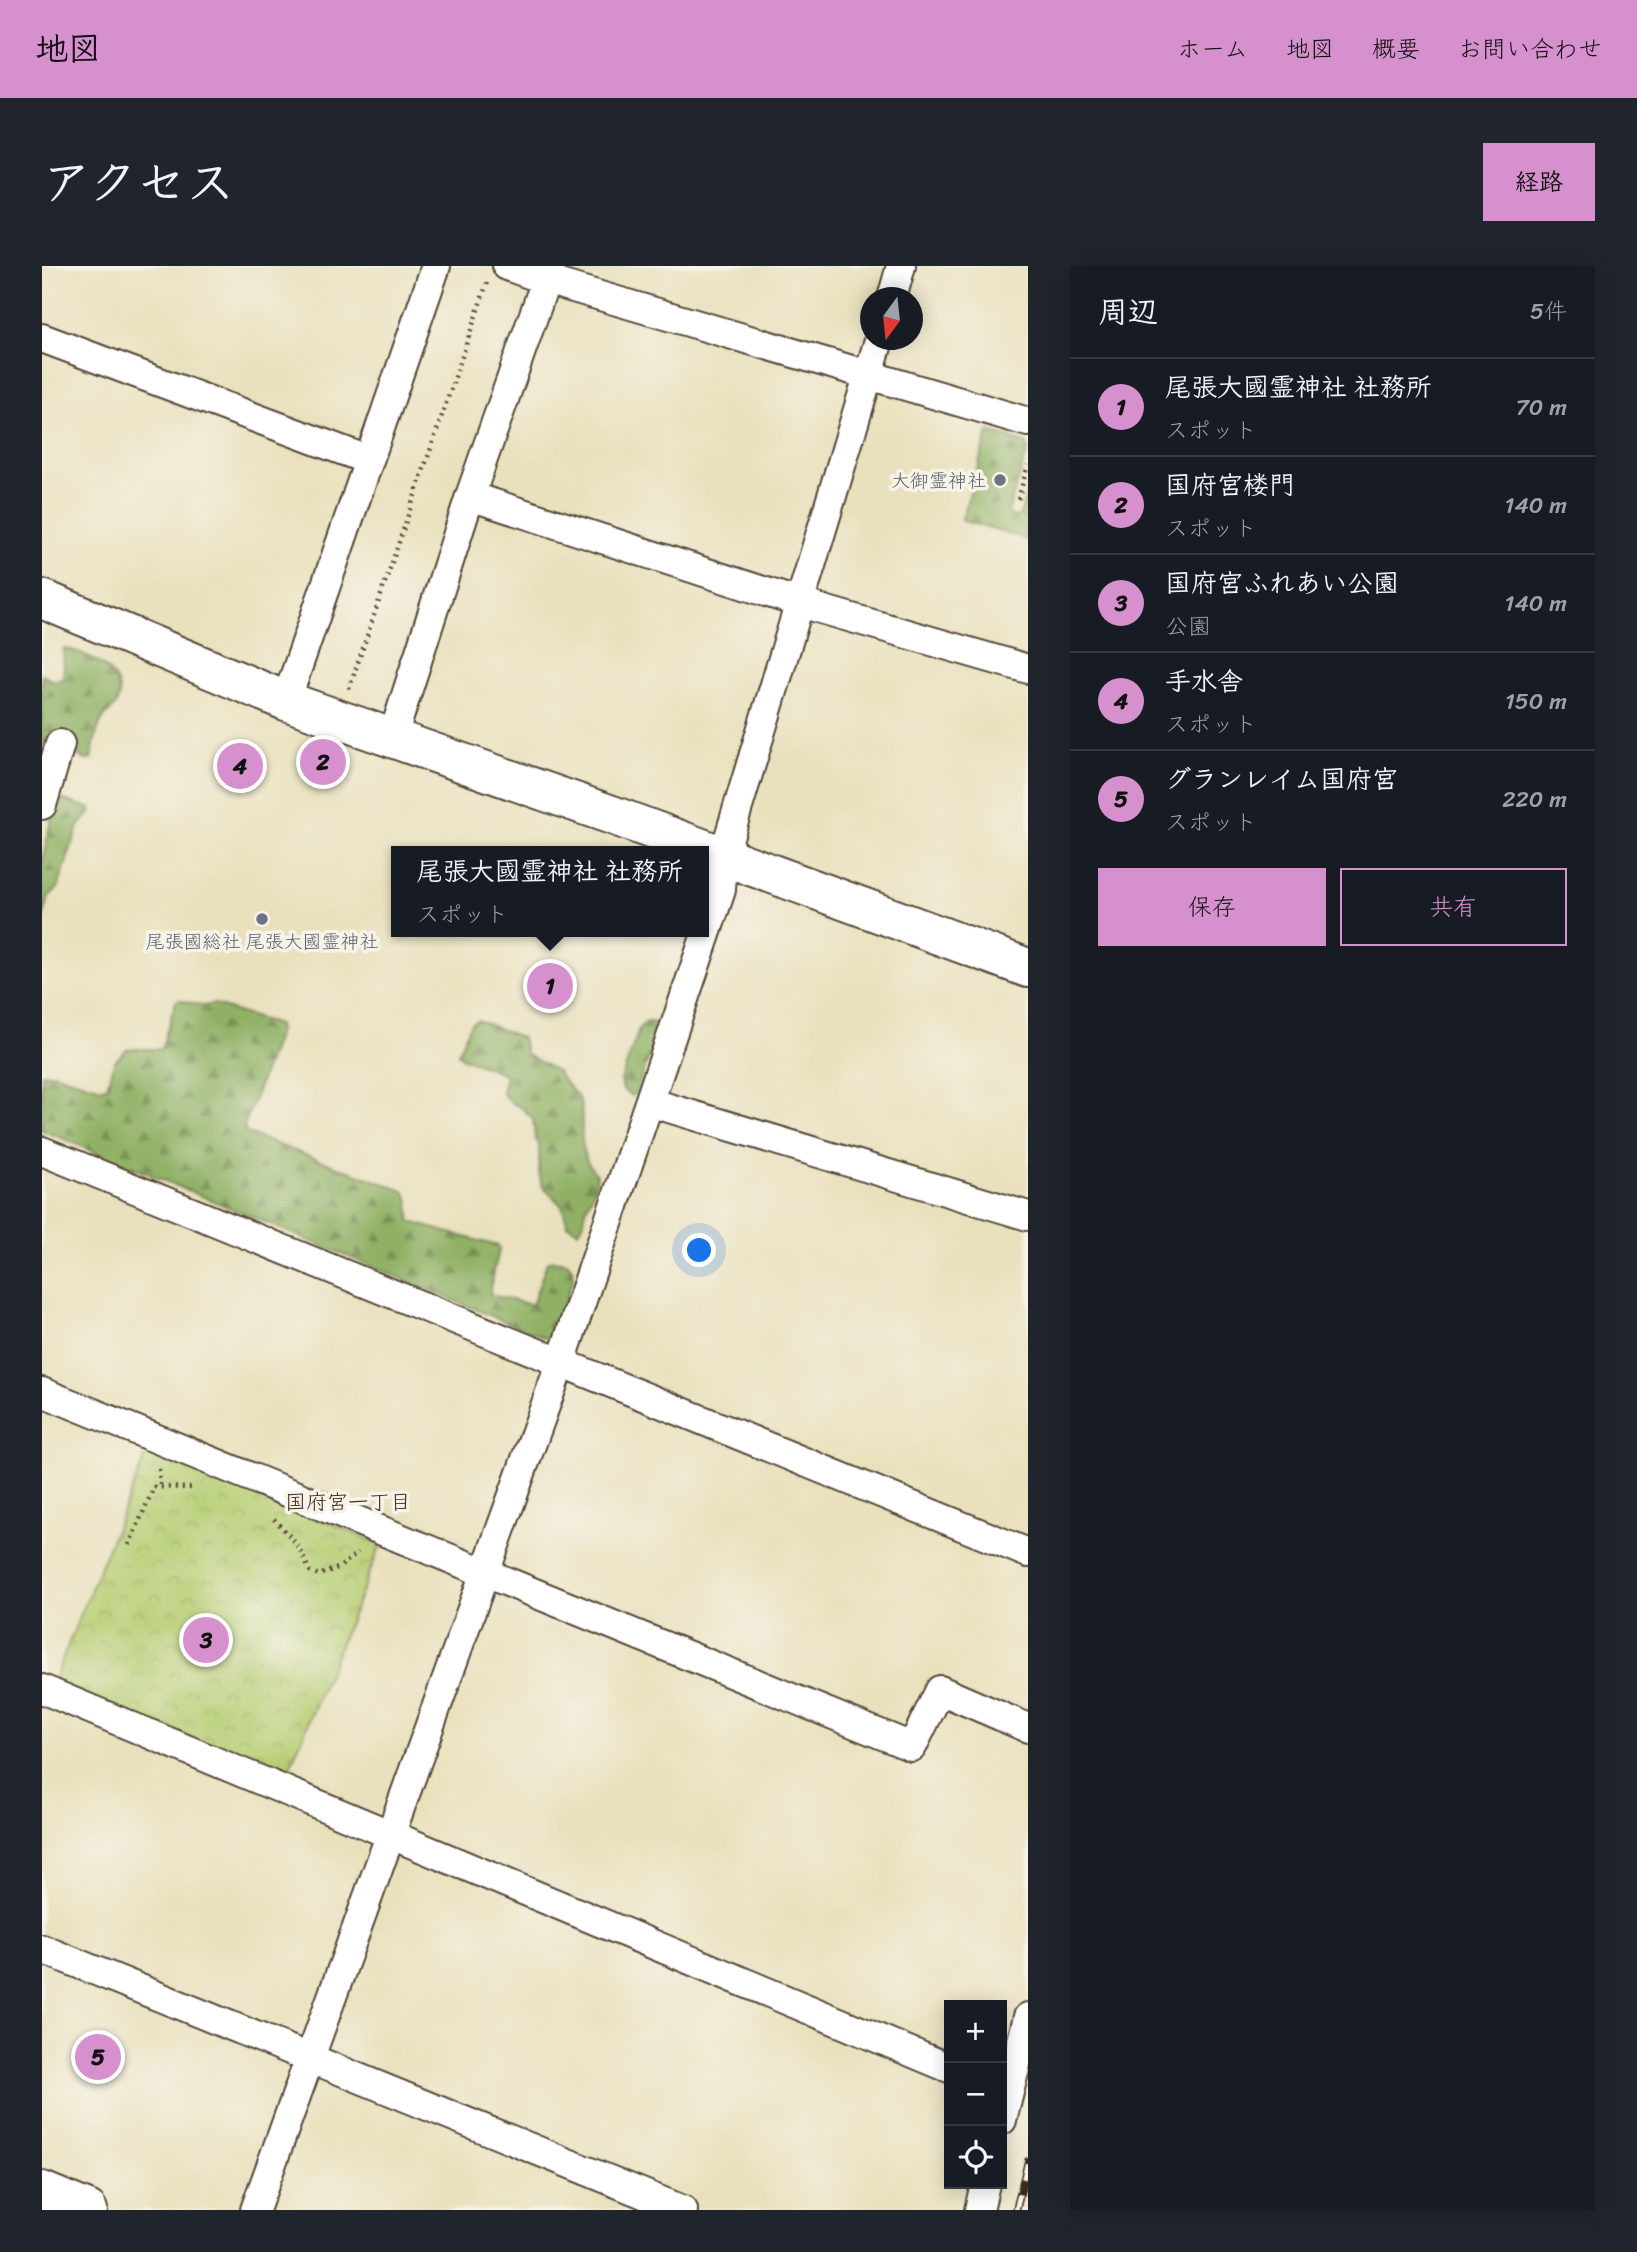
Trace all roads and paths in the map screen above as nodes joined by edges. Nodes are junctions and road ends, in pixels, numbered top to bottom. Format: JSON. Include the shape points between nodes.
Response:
{"nodes":[{"id":1,"x":436,"y":266,"type":"edge"},
{"id":2,"x":901,"y":266,"type":"edge"},
{"id":3,"x":498,"y":273,"type":"edge"},
{"id":4,"x":549,"y":273,"type":"edge"},
{"id":5,"x":895,"y":287,"type":"edge"},
{"id":6,"x":42,"y":338,"type":"edge"},
{"id":7,"x":876,"y":350,"type":"edge"},
{"id":8,"x":869,"y":375,"type":"junction"},
{"id":9,"x":1028,"y":422,"type":"edge"},
{"id":10,"x":369,"y":460,"type":"junction"},
{"id":11,"x":1028,"y":465,"type":"edge"},
{"id":12,"x":470,"y":496,"type":"junction"},
{"id":13,"x":1018,"y":499,"type":"dead end"},
{"id":14,"x":42,"y":599,"type":"edge"},
{"id":15,"x":800,"y":603,"type":"junction"},
{"id":16,"x":1028,"y":669,"type":"edge"},
{"id":17,"x":346,"y":697,"type":"dead end"},
{"id":18,"x":286,"y":701,"type":"junction"},
{"id":19,"x":392,"y":739,"type":"junction"},
{"id":20,"x":60,"y":744,"type":"dead end"},
{"id":21,"x":42,"y":805,"type":"edge"},
{"id":22,"x":694,"y":846,"type":"edge"},
{"id":23,"x":709,"y":852,"type":"edge"},
{"id":24,"x":723,"y":857,"type":"junction"},
{"id":25,"x":709,"y":925,"type":"edge"},
{"id":26,"x":705,"y":937,"type":"edge"},
{"id":27,"x":1028,"y":968,"type":"edge"},
{"id":28,"x":649,"y":1102,"type":"junction"},
{"id":29,"x":42,"y":1151,"type":"edge"},
{"id":30,"x":1028,"y":1216,"type":"edge"},
{"id":31,"x":561,"y":1362,"type":"junction"},
{"id":32,"x":42,"y":1392,"type":"edge"},
{"id":33,"x":205,"y":1489,"type":"dead end"},
{"id":34,"x":266,"y":1514,"type":"dead end"},
{"id":35,"x":368,"y":1525,"type":"junction"},
{"id":36,"x":129,"y":1545,"type":"dead end"},
{"id":37,"x":1028,"y":1553,"type":"edge"},
{"id":38,"x":485,"y":1573,"type":"junction"},
{"id":39,"x":42,"y":1689,"type":"edge"},
{"id":40,"x":1028,"y":1728,"type":"edge"},
{"id":41,"x":391,"y":1835,"type":"junction"},
{"id":42,"x":42,"y":1948,"type":"edge"},
{"id":43,"x":1028,"y":2017,"type":"edge"},
{"id":44,"x":310,"y":2058,"type":"junction"},
{"id":45,"x":944,"y":2066,"type":"edge"},
{"id":46,"x":1007,"y":2085,"type":"edge"},
{"id":47,"x":984,"y":2189,"type":"edge"},
{"id":48,"x":42,"y":2191,"type":"edge"},
{"id":49,"x":88,"y":2210,"type":"edge"},
{"id":50,"x":255,"y":2210,"type":"edge"},
{"id":51,"x":683,"y":2210,"type":"edge"},
{"id":52,"x":979,"y":2210,"type":"edge"}],
"edges":[{"from":1,"to":10,"type":"street"},
{"from":2,"to":5,"type":"street"},
{"from":3,"to":4,"type":"street"},
{"from":3,"to":17,"type":"path"},
{"from":4,"to":8,"type":"street"},
{"from":4,"to":12,"type":"street"},
{"from":6,"to":10,"type":"street"},
{"from":7,"to":8,"type":"street"},
{"from":8,"to":9,"type":"street"},
{"from":8,"to":15,"type":"street"},
{"from":10,"to":18,"type":"street"},
{"from":11,"to":13,"type":"path"},
{"from":12,"to":15,"type":"street"},
{"from":12,"to":19,"type":"street"},
{"from":14,"to":18,"type":"street"},
{"from":15,"to":16,"type":"street"},
{"from":15,"to":24,"type":"street"},
{"from":18,"to":19,"type":"street"},
{"from":19,"to":22,"type":"street"},
{"from":20,"to":21,"type":"street"},
{"from":23,"to":24,"type":"street"},
{"from":24,"to":25,"type":"street","via":[[721,890]]},
{"from":24,"to":27,"type":"street"},
{"from":26,"to":28,"type":"street"},
{"from":28,"to":30,"type":"street"},
{"from":28,"to":31,"type":"street"},
{"from":29,"to":31,"type":"street"},
{"from":31,"to":37,"type":"street"},
{"from":31,"to":38,"type":"street"},
{"from":32,"to":35,"type":"street"},
{"from":33,"to":36,"type":"path","via":[[154,1487]]},
{"from":34,"to":35,"type":"path","via":[[296,1543],[310,1571],[318,1575],[355,1556]]},
{"from":35,"to":38,"type":"street"},
{"from":38,"to":40,"type":"street","via":[[912,1747],[940,1690]]},
{"from":38,"to":41,"type":"street"},
{"from":39,"to":41,"type":"street"},
{"from":41,"to":44,"type":"street"},
{"from":41,"to":45,"type":"street"},
{"from":42,"to":44,"type":"street"},
{"from":43,"to":46,"type":"street"},
{"from":44,"to":50,"type":"street"},
{"from":44,"to":51,"type":"street"},
{"from":47,"to":52,"type":"street"},
{"from":48,"to":49,"type":"street"}]}
